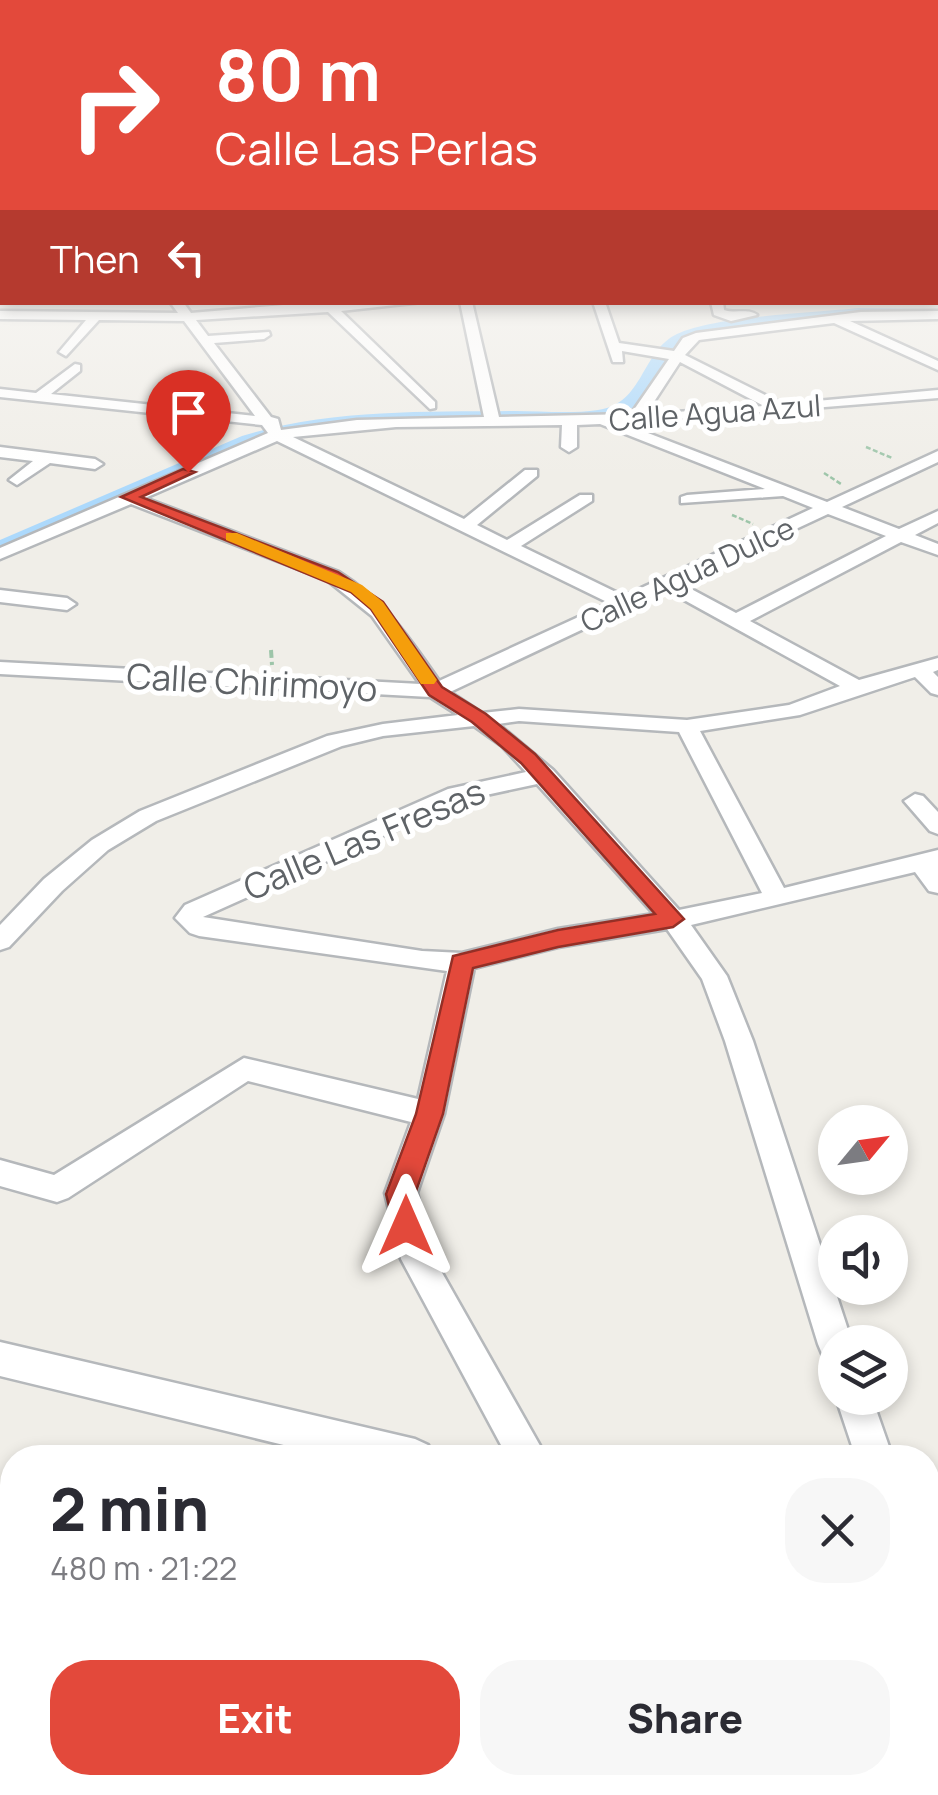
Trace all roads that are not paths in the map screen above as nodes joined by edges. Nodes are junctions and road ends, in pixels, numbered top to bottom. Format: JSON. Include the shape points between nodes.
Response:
{"nodes":[{"id":1,"x":58,"y":310,"type":"edge"},
{"id":2,"x":182,"y":310,"type":"edge"},
{"id":3,"x":275,"y":310,"type":"edge"},
{"id":4,"x":331,"y":310,"type":"edge"},
{"id":5,"x":468,"y":310,"type":"edge"},
{"id":6,"x":602,"y":310,"type":"edge"},
{"id":7,"x":718,"y":310,"type":"edge"},
{"id":8,"x":827,"y":310,"type":"edge"},
{"id":9,"x":938,"y":314,"type":"edge"},
{"id":10,"x":0,"y":315,"type":"edge"},
{"id":11,"x":808,"y":315,"type":"junction"},
{"id":12,"x":95,"y":317,"type":"junction"},
{"id":13,"x":188,"y":318,"type":"junction"},
{"id":14,"x":835,"y":319,"type":"junction"},
{"id":15,"x":264,"y":335,"type":"dead end"},
{"id":16,"x":205,"y":340,"type":"junction"},
{"id":17,"x":66,"y":352,"type":"dead end"},
{"id":18,"x":667,"y":353,"type":"junction"},
{"id":19,"x":938,"y":366,"type":"edge"},
{"id":20,"x":75,"y":368,"type":"dead end"},
{"id":21,"x":748,"y":374,"type":"dead end"},
{"id":22,"x":727,"y":380,"type":"junction"},
{"id":23,"x":178,"y":392,"type":"dead end"},
{"id":24,"x":0,"y":393,"type":"edge"},
{"id":25,"x":938,"y":394,"type":"edge"},
{"id":26,"x":38,"y":398,"type":"junction"},
{"id":27,"x":468,"y":403,"type":"dead end"},
{"id":28,"x":449,"y":404,"type":"dead end"},
{"id":29,"x":430,"y":405,"type":"junction"},
{"id":30,"x":780,"y":408,"type":"junction"},
{"id":31,"x":489,"y":410,"type":"junction"},
{"id":32,"x":158,"y":412,"type":"junction"},
{"id":33,"x":637,"y":416,"type":"junction"},
{"id":34,"x":601,"y":420,"type":"junction"},
{"id":35,"x":570,"y":421,"type":"junction"},
{"id":36,"x":270,"y":429,"type":"junction"},
{"id":37,"x":568,"y":447,"type":"dead end"},
{"id":38,"x":0,"y":452,"type":"edge"},
{"id":39,"x":938,"y":456,"type":"edge"},
{"id":40,"x":45,"y":459,"type":"junction"},
{"id":41,"x":95,"y":464,"type":"dead end"},
{"id":42,"x":531,"y":473,"type":"dead end"},
{"id":43,"x":18,"y":480,"type":"dead end"},
{"id":44,"x":786,"y":492,"type":"junction"},
{"id":45,"x":128,"y":497,"type":"junction"},
{"id":46,"x":586,"y":498,"type":"dead end"},
{"id":47,"x":687,"y":500,"type":"dead end"},
{"id":48,"x":828,"y":509,"type":"junction"},
{"id":49,"x":938,"y":516,"type":"edge"},
{"id":50,"x":464,"y":527,"type":"junction"},
{"id":51,"x":900,"y":536,"type":"junction"},
{"id":52,"x":506,"y":548,"type":"junction"},
{"id":53,"x":938,"y":550,"type":"edge"},
{"id":54,"x":0,"y":554,"type":"edge"},
{"id":55,"x":666,"y":583,"type":"junction"},
{"id":56,"x":0,"y":596,"type":"edge"},
{"id":57,"x":67,"y":604,"type":"dead end"},
{"id":58,"x":624,"y":604,"type":"junction"},
{"id":59,"x":736,"y":621,"type":"junction"},
{"id":60,"x":928,"y":666,"type":"edge"},
{"id":61,"x":0,"y":668,"type":"edge"},
{"id":62,"x":858,"y":687,"type":"junction"},
{"id":63,"x":938,"y":689,"type":"edge"},
{"id":64,"x":435,"y":691,"type":"junction"},
{"id":65,"x":479,"y":718,"type":"junction"},
{"id":66,"x":688,"y":726,"type":"junction"},
{"id":67,"x":545,"y":775,"type":"junction"},
{"id":68,"x":915,"y":801,"type":"dead end"},
{"id":69,"x":938,"y":826,"type":"edge"},
{"id":70,"x":929,"y":860,"type":"edge"},
{"id":71,"x":938,"y":885,"type":"edge"},
{"id":72,"x":778,"y":899,"type":"junction"},
{"id":73,"x":673,"y":919,"type":"junction"},
{"id":74,"x":0,"y":941,"type":"edge"},
{"id":75,"x":462,"y":962,"type":"junction"},
{"id":76,"x":429,"y":1114,"type":"junction"},
{"id":77,"x":0,"y":1173,"type":"edge"},
{"id":78,"x":829,"y":1325,"type":"edge"},
{"id":79,"x":0,"y":1359,"type":"edge"},
{"id":80,"x":860,"y":1415,"type":"edge"},
{"id":81,"x":362,"y":1445,"type":"edge"},
{"id":82,"x":522,"y":1445,"type":"edge"},
{"id":83,"x":870,"y":1445,"type":"edge"}],
"edges":[{"from":1,"to":10,"type":"street"},
{"from":1,"to":12,"type":"street"},
{"from":2,"to":13,"type":"street"},
{"from":3,"to":13,"type":"street"},
{"from":4,"to":29,"type":"street"},
{"from":5,"to":31,"type":"street"},
{"from":6,"to":18,"type":"street","via":[[616,353]]},
{"from":7,"to":11,"type":"street","via":[[723,316]]},
{"from":8,"to":11,"type":"street"},
{"from":9,"to":14,"type":"street"},
{"from":11,"to":14,"type":"street"},
{"from":11,"to":18,"type":"street","via":[[696,337]]},
{"from":12,"to":13,"type":"street"},
{"from":12,"to":17,"type":"street"},
{"from":13,"to":16,"type":"street"},
{"from":14,"to":19,"type":"street"},
{"from":15,"to":16,"type":"street"},
{"from":16,"to":36,"type":"street"},
{"from":18,"to":22,"type":"street"},
{"from":18,"to":33,"type":"street"},
{"from":20,"to":26,"type":"street"},
{"from":21,"to":22,"type":"street"},
{"from":22,"to":30,"type":"street"},
{"from":23,"to":32,"type":"street"},
{"from":24,"to":26,"type":"street"},
{"from":25,"to":30,"type":"street","name":"Calle Agua Azul"},
{"from":26,"to":32,"type":"street"},
{"from":27,"to":31,"type":"street"},
{"from":28,"to":29,"type":"street"},
{"from":29,"to":36,"type":"street"},
{"from":30,"to":33,"type":"street","name":"Calle Agua Azul"},
{"from":31,"to":35,"type":"street","name":"Calle Agua Azul"},
{"from":31,"to":36,"type":"street"},
{"from":32,"to":36,"type":"street"},
{"from":33,"to":34,"type":"street","name":"Calle Agua Azul"},
{"from":34,"to":35,"type":"street","name":"Calle Agua Azul"},
{"from":34,"to":44,"type":"street"},
{"from":35,"to":37,"type":"street"},
{"from":36,"to":45,"type":"street"},
{"from":36,"to":50,"type":"street"},
{"from":38,"to":40,"type":"street"},
{"from":39,"to":48,"type":"street","name":"Calle Agua Dulce"},
{"from":40,"to":41,"type":"street"},
{"from":40,"to":43,"type":"street"},
{"from":42,"to":50,"type":"street"},
{"from":44,"to":47,"type":"street"},
{"from":44,"to":48,"type":"street"},
{"from":45,"to":54,"type":"street"},
{"from":45,"to":64,"type":"street","via":[[356,588],[377,606]]},
{"from":46,"to":52,"type":"street"},
{"from":48,"to":51,"type":"street"},
{"from":48,"to":55,"type":"street","name":"Calle Agua Dulce"},
{"from":49,"to":51,"type":"street"},
{"from":50,"to":52,"type":"street"},
{"from":51,"to":53,"type":"street"},
{"from":51,"to":59,"type":"street"},
{"from":52,"to":58,"type":"street"},
{"from":55,"to":58,"type":"street","name":"Calle Agua Dulce"},
{"from":55,"to":59,"type":"street"},
{"from":56,"to":57,"type":"street"},
{"from":58,"to":64,"type":"street","name":"Calle Agua Dulce"},
{"from":59,"to":62,"type":"street"},
{"from":60,"to":62,"type":"street"},
{"from":60,"to":63,"type":"street"},
{"from":61,"to":64,"type":"street","name":"Calle Chirimoyo"},
{"from":62,"to":66,"type":"street","via":[[792,711]]},
{"from":64,"to":65,"type":"street","name":"Calle Chirimoyo"},
{"from":65,"to":66,"type":"street"},
{"from":65,"to":67,"type":"street","name":"Calle Chirimoyo"},
{"from":65,"to":74,"type":"street","via":[[336,742],[148,816],[52,885]]},
{"from":66,"to":72,"type":"street"},
{"from":67,"to":73,"type":"street","name":"Calle Chirimoyo"},
{"from":67,"to":75,"type":"street","name":"Calle Las Fresas","via":[[456,794],[188,918],[199,927]]},
{"from":68,"to":69,"type":"street"},
{"from":70,"to":71,"type":"street"},
{"from":70,"to":72,"type":"street"},
{"from":72,"to":73,"type":"street"},
{"from":73,"to":75,"type":"street"},
{"from":73,"to":78,"type":"street","name":"Calle Chirimoyo","via":[[714,976],[739,1041]]},
{"from":75,"to":76,"type":"street"},
{"from":76,"to":77,"type":"street","via":[[244,1069],[57,1189]]},
{"from":76,"to":82,"type":"street","via":[[401,1194],[406,1226],[417,1259]]},
{"from":79,"to":81,"type":"street"},
{"from":80,"to":83,"type":"street"}]}
